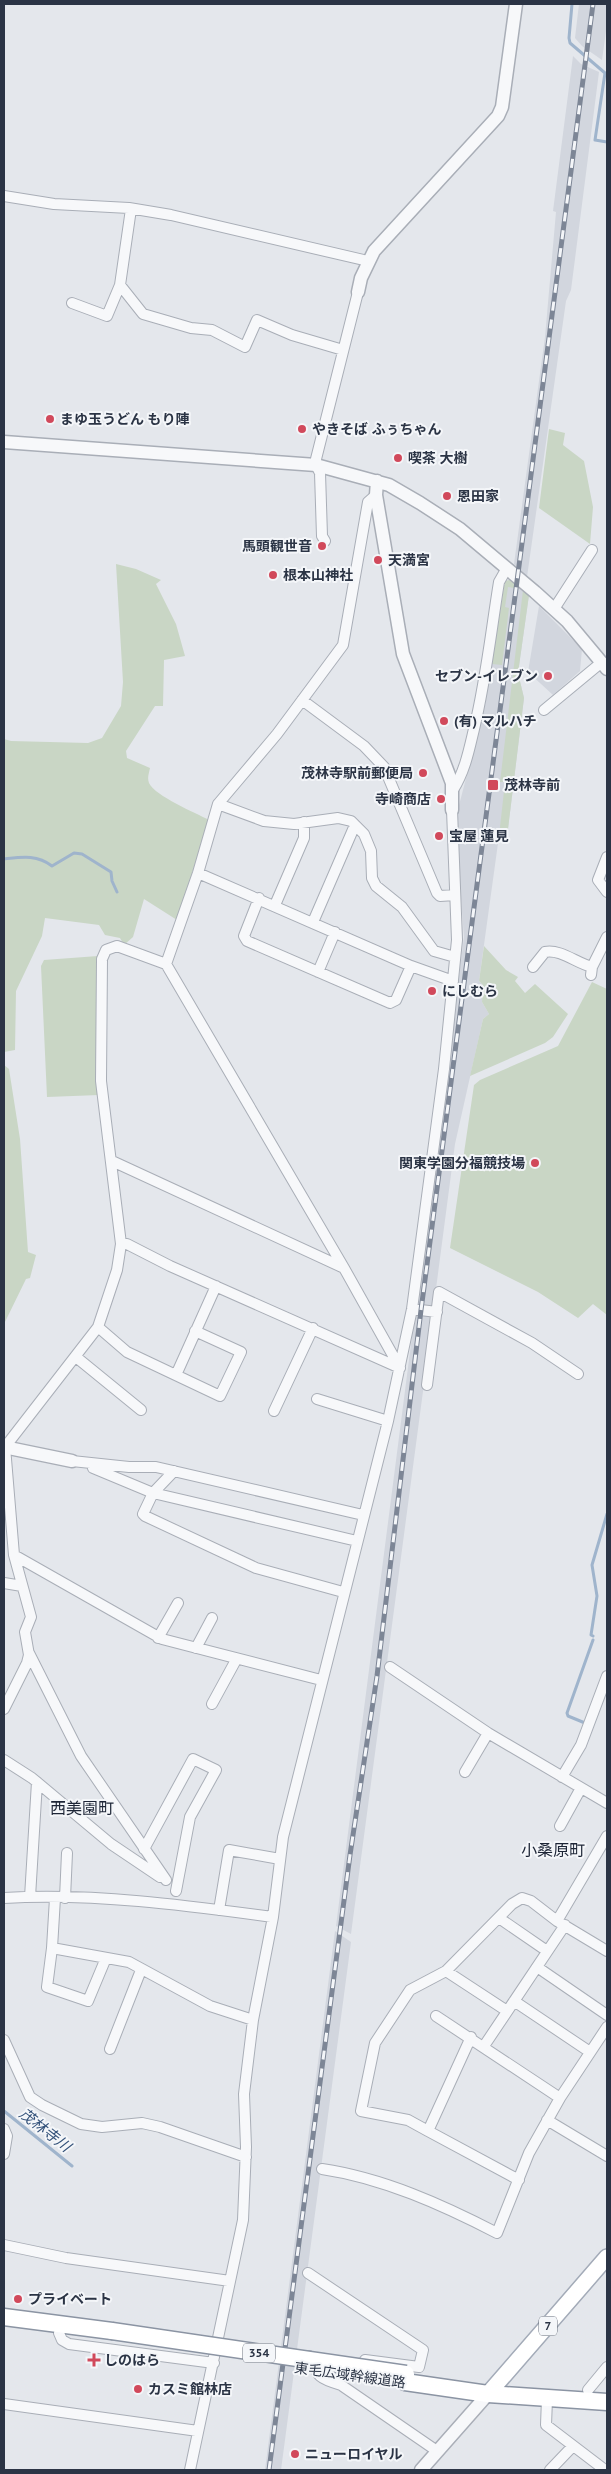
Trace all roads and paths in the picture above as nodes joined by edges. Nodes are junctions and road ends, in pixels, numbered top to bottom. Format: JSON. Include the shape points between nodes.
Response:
{"nodes":[{"id":1,"x":516,"y":4,"type":"edge"},
{"id":2,"x":4,"y":196,"type":"edge"},
{"id":3,"x":131,"y":209,"type":"junction"},
{"id":4,"x":368,"y":261,"type":"junction"},
{"id":5,"x":120,"y":286,"type":"junction"},
{"id":6,"x":358,"y":292,"type":"joint"},
{"id":7,"x":72,"y":303,"type":"dead end"},
{"id":8,"x":343,"y":350,"type":"junction"},
{"id":9,"x":4,"y":442,"type":"edge"},
{"id":10,"x":316,"y":465,"type":"junction"},
{"id":11,"x":377,"y":481,"type":"junction"},
{"id":12,"x":376,"y":495,"type":"junction"},
{"id":13,"x":325,"y":541,"type":"dead end"},
{"id":14,"x":592,"y":550,"type":"dead end"},
{"id":15,"x":507,"y":568,"type":"junction"},
{"id":16,"x":554,"y":608,"type":"junction"},
{"id":17,"x":605,"y":665,"type":"edge"},
{"id":18,"x":302,"y":700,"type":"junction"},
{"id":19,"x":544,"y":710,"type":"dead end"},
{"id":20,"x":453,"y":790,"type":"junction"},
{"id":21,"x":218,"y":804,"type":"junction"},
{"id":22,"x":452,"y":810,"type":"joint"},
{"id":23,"x":304,"y":822,"type":"junction"},
{"id":24,"x":355,"y":825,"type":"junction"},
{"id":25,"x":607,"y":856,"type":"edge"},
{"id":26,"x":198,"y":873,"type":"junction"},
{"id":27,"x":607,"y":892,"type":"edge"},
{"id":28,"x":455,"y":896,"type":"junction"},
{"id":29,"x":259,"y":898,"type":"junction"},
{"id":30,"x":275,"y":905,"type":"junction"},
{"id":31,"x":313,"y":922,"type":"junction"},
{"id":32,"x":335,"y":932,"type":"junction"},
{"id":33,"x":607,"y":937,"type":"edge"},
{"id":34,"x":455,"y":957,"type":"junction"},
{"id":35,"x":166,"y":964,"type":"junction"},
{"id":36,"x":411,"y":966,"type":"junction"},
{"id":37,"x":533,"y":967,"type":"dead end"},
{"id":38,"x":318,"y":972,"type":"junction"},
{"id":39,"x":452,"y":981,"type":"junction"},
{"id":40,"x":112,"y":1160,"type":"junction"},
{"id":41,"x":121,"y":1244,"type":"junction"},
{"id":42,"x":344,"y":1268,"type":"junction"},
{"id":43,"x":216,"y":1286,"type":"junction"},
{"id":44,"x":412,"y":1309,"type":"junction"},
{"id":45,"x":437,"y":1312,"type":"junction"},
{"id":46,"x":98,"y":1327,"type":"junction"},
{"id":47,"x":312,"y":1328,"type":"junction"},
{"id":48,"x":196,"y":1331,"type":"junction"},
{"id":49,"x":76,"y":1357,"type":"junction"},
{"id":50,"x":400,"y":1368,"type":"junction"},
{"id":51,"x":578,"y":1374,"type":"dead end"},
{"id":52,"x":176,"y":1375,"type":"junction"},
{"id":53,"x":428,"y":1385,"type":"dead end"},
{"id":54,"x":316,"y":1399,"type":"dead end"},
{"id":55,"x":141,"y":1410,"type":"dead end"},
{"id":56,"x":274,"y":1411,"type":"dead end"},
{"id":57,"x":388,"y":1421,"type":"junction"},
{"id":58,"x":4,"y":1447,"type":"edge"},
{"id":59,"x":72,"y":1460,"type":"junction"},
{"id":60,"x":174,"y":1471,"type":"junction"},
{"id":61,"x":153,"y":1493,"type":"junction"},
{"id":62,"x":363,"y":1515,"type":"junction"},
{"id":63,"x":357,"y":1541,"type":"junction"},
{"id":64,"x":14,"y":1555,"type":"junction"},
{"id":65,"x":4,"y":1583,"type":"edge"},
{"id":66,"x":22,"y":1586,"type":"junction"},
{"id":67,"x":343,"y":1592,"type":"junction"},
{"id":68,"x":178,"y":1602,"type":"dead end"},
{"id":69,"x":212,"y":1618,"type":"dead end"},
{"id":70,"x":158,"y":1638,"type":"junction"},
{"id":71,"x":196,"y":1648,"type":"junction"},
{"id":72,"x":29,"y":1655,"type":"junction"},
{"id":73,"x":236,"y":1660,"type":"junction"},
{"id":74,"x":390,"y":1667,"type":"dead end"},
{"id":75,"x":607,"y":1676,"type":"edge"},
{"id":76,"x":321,"y":1680,"type":"junction"},
{"id":77,"x":212,"y":1704,"type":"dead end"},
{"id":78,"x":4,"y":1709,"type":"edge"},
{"id":79,"x":488,"y":1733,"type":"junction"},
{"id":80,"x":4,"y":1760,"type":"edge"},
{"id":81,"x":465,"y":1772,"type":"dead end"},
{"id":82,"x":562,"y":1778,"type":"junction"},
{"id":83,"x":37,"y":1782,"type":"junction"},
{"id":84,"x":581,"y":1788,"type":"junction"},
{"id":85,"x":607,"y":1803,"type":"edge"},
{"id":86,"x":560,"y":1826,"type":"dead end"},
{"id":87,"x":607,"y":1836,"type":"edge"},
{"id":88,"x":144,"y":1849,"type":"junction"},
{"id":89,"x":67,"y":1853,"type":"dead end"},
{"id":90,"x":280,"y":1859,"type":"junction"},
{"id":91,"x":166,"y":1880,"type":"junction"},
{"id":92,"x":176,"y":1891,"type":"junction"},
{"id":93,"x":30,"y":1897,"type":"junction"},
{"id":94,"x":4,"y":1898,"type":"edge"},
{"id":95,"x":60,"y":1898,"type":"junction"},
{"id":96,"x":189,"y":1906,"type":"junction"},
{"id":97,"x":219,"y":1910,"type":"junction"},
{"id":98,"x":273,"y":1917,"type":"junction"},
{"id":99,"x":500,"y":1918,"type":"junction"},
{"id":100,"x":561,"y":1923,"type":"junction"},
{"id":101,"x":52,"y":1948,"type":"junction"},
{"id":102,"x":547,"y":1951,"type":"junction"},
{"id":103,"x":607,"y":1951,"type":"edge"},
{"id":104,"x":106,"y":1958,"type":"junction"},
{"id":105,"x":537,"y":1967,"type":"junction"},
{"id":106,"x":141,"y":1970,"type":"junction"},
{"id":107,"x":446,"y":1971,"type":"junction"},
{"id":108,"x":514,"y":2001,"type":"junction"},
{"id":109,"x":507,"y":2011,"type":"junction"},
{"id":110,"x":607,"y":2015,"type":"edge"},
{"id":111,"x":436,"y":2016,"type":"dead end"},
{"id":112,"x":253,"y":2020,"type":"junction"},
{"id":113,"x":606,"y":2032,"type":"edge"},
{"id":114,"x":471,"y":2037,"type":"junction"},
{"id":115,"x":4,"y":2040,"type":"edge"},
{"id":116,"x":484,"y":2046,"type":"junction"},
{"id":117,"x":110,"y":2049,"type":"dead end"},
{"id":118,"x":590,"y":2052,"type":"junction"},
{"id":119,"x":560,"y":2098,"type":"junction"},
{"id":120,"x":548,"y":2120,"type":"junction"},
{"id":121,"x":4,"y":2129,"type":"edge"},
{"id":122,"x":428,"y":2131,"type":"junction"},
{"id":123,"x":4,"y":2154,"type":"edge"},
{"id":124,"x":607,"y":2156,"type":"edge"},
{"id":125,"x":246,"y":2157,"type":"junction"},
{"id":126,"x":322,"y":2169,"type":"dead end"},
{"id":127,"x":519,"y":2180,"type":"junction"},
{"id":128,"x":4,"y":2244,"type":"edge"},
{"id":129,"x":607,"y":2257,"type":"edge"},
{"id":130,"x":308,"y":2273,"type":"dead end"},
{"id":131,"x":230,"y":2281,"type":"junction"},
{"id":132,"x":4,"y":2316,"type":"edge"},
{"id":133,"x":4,"y":2326,"type":"edge"},
{"id":134,"x":56,"y":2328,"type":"junction"},
{"id":135,"x":219,"y":2340,"type":"junction"},
{"id":136,"x":346,"y":2357,"type":"junction"},
{"id":137,"x":214,"y":2364,"type":"junction"},
{"id":138,"x":607,"y":2367,"type":"edge"},
{"id":139,"x":342,"y":2385,"type":"junction"},
{"id":140,"x":492,"y":2389,"type":"junction"},
{"id":141,"x":588,"y":2390,"type":"junction"},
{"id":142,"x":607,"y":2391,"type":"edge"},
{"id":143,"x":548,"y":2399,"type":"junction"},
{"id":144,"x":607,"y":2402,"type":"edge"},
{"id":145,"x":4,"y":2404,"type":"edge"},
{"id":146,"x":198,"y":2431,"type":"junction"},
{"id":147,"x":572,"y":2446,"type":"junction"},
{"id":148,"x":437,"y":2451,"type":"junction"},
{"id":149,"x":190,"y":2470,"type":"edge"},
{"id":150,"x":420,"y":2470,"type":"edge"},
{"id":151,"x":550,"y":2470,"type":"edge"},
{"id":152,"x":605,"y":2470,"type":"edge"}],
"edges":[{"from":1,"to":4,"type":"street","via":[[502,107],[498,116]]},
{"from":2,"to":3,"type":"street","via":[[54,204]]},
{"from":3,"to":4,"type":"street","via":[[180,217]]},
{"from":3,"to":5,"type":"street"},
{"from":4,"to":6,"type":"street"},
{"from":5,"to":7,"type":"street","via":[[107,316]]},
{"from":5,"to":8,"type":"street","via":[[143,314],[191,328],[212,330],[245,347],[257,320],[292,335]]},
{"from":6,"to":8,"type":"street"},
{"from":8,"to":10,"type":"street","via":[[322,427]]},
{"from":9,"to":10,"type":"street"},
{"from":10,"to":11,"type":"street"},
{"from":10,"to":13,"type":"street","via":[[320,472],[322,536]]},
{"from":11,"to":12,"type":"street"},
{"from":11,"to":15,"type":"street","via":[[402,491],[432,510]]},
{"from":12,"to":18,"type":"street","via":[[368,502],[343,645]]},
{"from":12,"to":20,"type":"street","via":[[403,654]]},
{"from":14,"to":16,"type":"street"},
{"from":15,"to":16,"type":"street"},
{"from":15,"to":20,"type":"street","via":[[499,582],[484,683],[472,737],[463,772]]},
{"from":16,"to":17,"type":"street"},
{"from":17,"to":19,"type":"street"},
{"from":18,"to":21,"type":"street"},
{"from":18,"to":28,"type":"street","via":[[364,746],[384,767],[437,893]]},
{"from":20,"to":22,"type":"street"},
{"from":21,"to":23,"type":"street","via":[[264,821]]},
{"from":21,"to":26,"type":"street"},
{"from":22,"to":28,"type":"street"},
{"from":23,"to":24,"type":"street","via":[[338,818]]},
{"from":23,"to":30,"type":"street","via":[[304,838]]},
{"from":24,"to":31,"type":"street"},
{"from":24,"to":34,"type":"street","via":[[364,834],[371,851],[372,878],[376,886],[402,907],[434,951]]},
{"from":25,"to":27,"type":"street","via":[[598,880]]},
{"from":26,"to":29,"type":"street"},
{"from":26,"to":35,"type":"street"},
{"from":28,"to":34,"type":"street"},
{"from":29,"to":30,"type":"street"},
{"from":29,"to":38,"type":"street","via":[[244,936],[247,941]]},
{"from":30,"to":31,"type":"street"},
{"from":31,"to":32,"type":"street"},
{"from":32,"to":36,"type":"street"},
{"from":32,"to":38,"type":"street"},
{"from":33,"to":37,"type":"street","via":[[592,971],[554,951],[545,952]]},
{"from":34,"to":39,"type":"street"},
{"from":35,"to":40,"type":"street","via":[[117,946],[106,950],[102,958],[101,1081]]},
{"from":35,"to":42,"type":"street"},
{"from":36,"to":38,"type":"street","via":[[396,1000],[390,1003]]},
{"from":36,"to":39,"type":"street"},
{"from":39,"to":44,"type":"street","via":[[430,1185]]},
{"from":40,"to":41,"type":"street"},
{"from":40,"to":42,"type":"street"},
{"from":41,"to":43,"type":"street"},
{"from":41,"to":46,"type":"street","via":[[117,1270]]},
{"from":42,"to":50,"type":"street"},
{"from":43,"to":47,"type":"street"},
{"from":43,"to":48,"type":"street"},
{"from":44,"to":45,"type":"street"},
{"from":44,"to":50,"type":"street"},
{"from":45,"to":51,"type":"street","via":[[439,1292],[532,1343]]},
{"from":45,"to":53,"type":"street"},
{"from":46,"to":49,"type":"street"},
{"from":46,"to":52,"type":"street","via":[[126,1352]]},
{"from":47,"to":50,"type":"street"},
{"from":47,"to":56,"type":"street"},
{"from":48,"to":52,"type":"street"},
{"from":48,"to":52,"type":"street","via":[[241,1352],[220,1396]]},
{"from":49,"to":55,"type":"street"},
{"from":49,"to":58,"type":"street"},
{"from":50,"to":57,"type":"street"},
{"from":54,"to":57,"type":"street"},
{"from":57,"to":62,"type":"street"},
{"from":58,"to":59,"type":"street"},
{"from":58,"to":64,"type":"street"},
{"from":59,"to":60,"type":"street"},
{"from":59,"to":61,"type":"street"},
{"from":60,"to":61,"type":"street"},
{"from":60,"to":62,"type":"street"},
{"from":61,"to":63,"type":"street"},
{"from":61,"to":67,"type":"street","via":[[143,1514],[145,1516],[256,1568]]},
{"from":62,"to":63,"type":"street"},
{"from":63,"to":67,"type":"street"},
{"from":64,"to":66,"type":"street"},
{"from":64,"to":70,"type":"street"},
{"from":65,"to":66,"type":"street"},
{"from":66,"to":72,"type":"street","via":[[31,1617],[25,1632]]},
{"from":67,"to":76,"type":"street"},
{"from":68,"to":70,"type":"street"},
{"from":69,"to":71,"type":"street"},
{"from":70,"to":71,"type":"street"},
{"from":71,"to":73,"type":"street"},
{"from":72,"to":78,"type":"street"},
{"from":72,"to":88,"type":"street","via":[[29,1652],[81,1756]]},
{"from":73,"to":76,"type":"street"},
{"from":73,"to":77,"type":"street"},
{"from":74,"to":79,"type":"street"},
{"from":75,"to":82,"type":"street","via":[[581,1745]]},
{"from":76,"to":90,"type":"street"},
{"from":79,"to":81,"type":"street"},
{"from":79,"to":82,"type":"street"},
{"from":80,"to":83,"type":"street"},
{"from":82,"to":84,"type":"street"},
{"from":83,"to":91,"type":"street","via":[[111,1844]]},
{"from":83,"to":93,"type":"street"},
{"from":84,"to":85,"type":"street"},
{"from":84,"to":86,"type":"street"},
{"from":87,"to":100,"type":"street"},
{"from":88,"to":91,"type":"street"},
{"from":88,"to":92,"type":"street","via":[[193,1759],[216,1770],[190,1818]]},
{"from":89,"to":95,"type":"street"},
{"from":90,"to":97,"type":"street","via":[[229,1850]]},
{"from":90,"to":98,"type":"street"},
{"from":91,"to":92,"type":"street"},
{"from":92,"to":96,"type":"street"},
{"from":93,"to":94,"type":"street"},
{"from":93,"to":95,"type":"street"},
{"from":95,"to":96,"type":"street"},
{"from":95,"to":101,"type":"street"},
{"from":96,"to":97,"type":"street"},
{"from":97,"to":98,"type":"street"},
{"from":98,"to":112,"type":"street"},
{"from":99,"to":100,"type":"street","via":[[522,1898]]},
{"from":99,"to":102,"type":"street"},
{"from":99,"to":107,"type":"street"},
{"from":100,"to":102,"type":"street"},
{"from":100,"to":103,"type":"street"},
{"from":101,"to":104,"type":"street"},
{"from":101,"to":104,"type":"street","via":[[47,1987],[88,2001]]},
{"from":102,"to":105,"type":"street"},
{"from":104,"to":106,"type":"street","via":[[129,1962]]},
{"from":105,"to":108,"type":"street"},
{"from":105,"to":110,"type":"street"},
{"from":106,"to":112,"type":"street","via":[[210,2006]]},
{"from":106,"to":117,"type":"street"},
{"from":107,"to":109,"type":"street"},
{"from":107,"to":122,"type":"street","via":[[410,1990],[375,2043],[362,2111],[408,2120]]},
{"from":108,"to":109,"type":"street"},
{"from":108,"to":118,"type":"street"},
{"from":109,"to":116,"type":"street"},
{"from":111,"to":114,"type":"street"},
{"from":112,"to":125,"type":"street","via":[[244,2094]]},
{"from":113,"to":118,"type":"street"},
{"from":114,"to":116,"type":"street"},
{"from":114,"to":122,"type":"street"},
{"from":115,"to":125,"type":"street","via":[[30,2097],[81,2124],[102,2127],[139,2122]]},
{"from":116,"to":119,"type":"street"},
{"from":118,"to":119,"type":"street"},
{"from":119,"to":120,"type":"street"},
{"from":120,"to":124,"type":"street"},
{"from":120,"to":127,"type":"street","via":[[528,2153]]},
{"from":121,"to":123,"type":"street","via":[[7,2136]]},
{"from":122,"to":127,"type":"street"},
{"from":125,"to":131,"type":"street","via":[[244,2214]]},
{"from":126,"to":127,"type":"street","via":[[364,2177],[462,2215],[497,2233]]},
{"from":128,"to":131,"type":"street","via":[[66,2258]]},
{"from":129,"to":140,"type":"main road","number":"7"},
{"from":130,"to":136,"type":"street","via":[[423,2350],[419,2367]]},
{"from":131,"to":135,"type":"street"},
{"from":132,"to":134,"type":"highway","name":"東毛広域幹線道路","number":"354"},
{"from":133,"to":134,"type":"highway","name":"東毛広域幹線道路","number":"354"},
{"from":134,"to":135,"type":"street","via":[[72,2319]]},
{"from":134,"to":137,"type":"street","via":[[62,2340],[69,2344]]},
{"from":134,"to":140,"type":"highway","name":"東毛広域幹線道路","number":"354"},
{"from":135,"to":137,"type":"street"},
{"from":136,"to":139,"type":"street"},
{"from":136,"to":139,"type":"street","via":[[302,2351],[324,2380]]},
{"from":137,"to":146,"type":"street"},
{"from":138,"to":141,"type":"street"},
{"from":139,"to":148,"type":"street"},
{"from":140,"to":141,"type":"highway","name":"東毛広域幹線道路","number":"354"},
{"from":140,"to":143,"type":"highway","name":"東毛広域幹線道路","number":"354"},
{"from":140,"to":148,"type":"street"},
{"from":141,"to":142,"type":"highway","name":"東毛広域幹線道路","number":"354"},
{"from":143,"to":144,"type":"highway","name":"東毛広域幹線道路","number":"354"},
{"from":143,"to":147,"type":"street","via":[[546,2426]]},
{"from":145,"to":146,"type":"street"},
{"from":146,"to":149,"type":"street"},
{"from":147,"to":151,"type":"street"},
{"from":147,"to":152,"type":"street"},
{"from":148,"to":150,"type":"street"}]}
